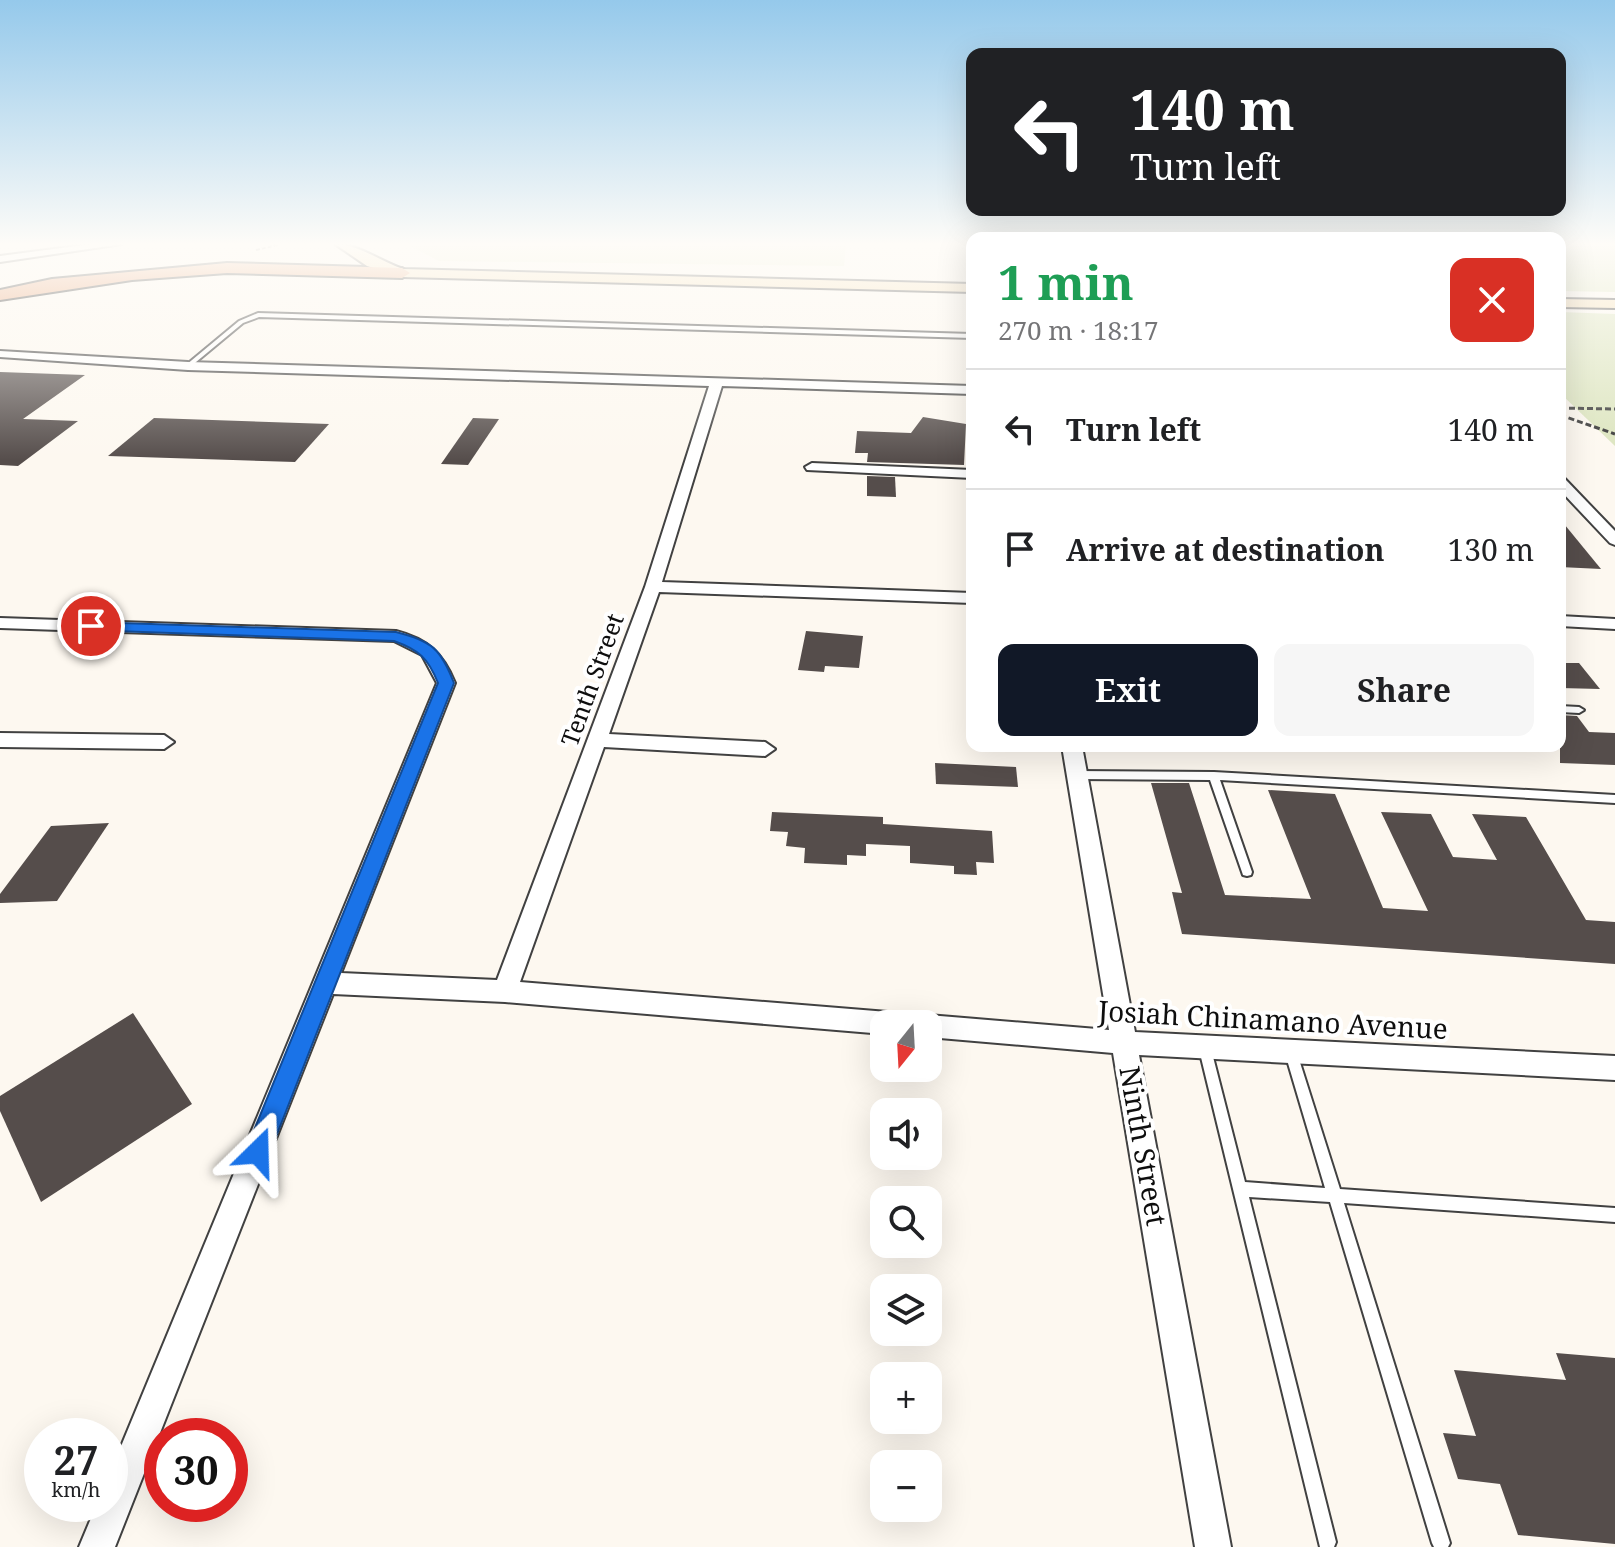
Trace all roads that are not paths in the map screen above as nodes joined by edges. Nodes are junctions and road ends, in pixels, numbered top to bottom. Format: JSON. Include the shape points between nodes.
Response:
{"nodes":[{"id":1,"x":255,"y":316,"type":"edge"},
{"id":2,"x":299,"y":316,"type":"edge"},
{"id":3,"x":966,"y":336,"type":"edge"},
{"id":4,"x":0,"y":354,"type":"edge"},
{"id":5,"x":188,"y":366,"type":"junction"},
{"id":6,"x":717,"y":381,"type":"junction"},
{"id":7,"x":966,"y":390,"type":"edge"},
{"id":8,"x":812,"y":467,"type":"dead end"},
{"id":9,"x":966,"y":474,"type":"edge"},
{"id":10,"x":1566,"y":492,"type":"edge"},
{"id":11,"x":1615,"y":540,"type":"edge"},
{"id":12,"x":653,"y":587,"type":"junction"},
{"id":13,"x":966,"y":598,"type":"edge"},
{"id":14,"x":1566,"y":621,"type":"edge"},
{"id":15,"x":0,"y":623,"type":"edge"},
{"id":16,"x":1615,"y":624,"type":"edge"},
{"id":17,"x":1566,"y":709,"type":"edge"},
{"id":18,"x":1579,"y":710,"type":"dead end"},
{"id":19,"x":0,"y":740,"type":"edge"},
{"id":20,"x":596,"y":740,"type":"junction"},
{"id":21,"x":164,"y":742,"type":"dead end"},
{"id":22,"x":765,"y":749,"type":"dead end"},
{"id":23,"x":1073,"y":752,"type":"edge"},
{"id":24,"x":1077,"y":775,"type":"junction"},
{"id":25,"x":1214,"y":776,"type":"junction"},
{"id":26,"x":1615,"y":799,"type":"edge"},
{"id":27,"x":1247,"y":872,"type":"dead end"},
{"id":28,"x":327,"y":983,"type":"junction"},
{"id":29,"x":505,"y":991,"type":"junction"},
{"id":30,"x":870,"y":1021,"type":"edge"},
{"id":31,"x":942,"y":1027,"type":"edge"},
{"id":32,"x":1124,"y":1043,"type":"junction"},
{"id":33,"x":1205,"y":1047,"type":"junction"},
{"id":34,"x":1291,"y":1051,"type":"junction"},
{"id":35,"x":1615,"y":1068,"type":"edge"},
{"id":36,"x":1240,"y":1189,"type":"junction"},
{"id":37,"x":1334,"y":1194,"type":"junction"},
{"id":38,"x":1615,"y":1215,"type":"edge"},
{"id":39,"x":1327,"y":1542,"type":"dead end"},
{"id":40,"x":1441,"y":1543,"type":"dead end"},
{"id":41,"x":97,"y":1547,"type":"edge"},
{"id":42,"x":1213,"y":1547,"type":"edge"}],
"edges":[{"from":1,"to":5,"type":"lane"},
{"from":2,"to":3,"type":"lane"},
{"from":4,"to":5,"type":"street"},
{"from":5,"to":6,"type":"street"},
{"from":6,"to":7,"type":"street"},
{"from":6,"to":12,"type":"street","name":"Tenth Street"},
{"from":8,"to":9,"type":"street"},
{"from":10,"to":11,"type":"street"},
{"from":12,"to":13,"type":"street"},
{"from":12,"to":20,"type":"street","name":"Tenth Street"},
{"from":14,"to":16,"type":"street"},
{"from":15,"to":28,"type":"street","via":[[396,636],[436,657],[446,683]]},
{"from":17,"to":18,"type":"lane"},
{"from":19,"to":21,"type":"street"},
{"from":20,"to":22,"type":"street"},
{"from":20,"to":29,"type":"street","name":"Tenth Street"},
{"from":23,"to":24,"type":"street","name":"Ninth Street"},
{"from":24,"to":25,"type":"lane"},
{"from":24,"to":32,"type":"street","name":"Ninth Street"},
{"from":25,"to":26,"type":"lane"},
{"from":25,"to":27,"type":"lane"},
{"from":28,"to":29,"type":"street"},
{"from":28,"to":41,"type":"street"},
{"from":29,"to":30,"type":"street"},
{"from":31,"to":32,"type":"street","name":"Josiah Chinamano Avenue"},
{"from":32,"to":33,"type":"street","name":"Josiah Chinamano Avenue"},
{"from":32,"to":42,"type":"street","name":"Ninth Street"},
{"from":33,"to":34,"type":"street","name":"Josiah Chinamano Avenue"},
{"from":33,"to":36,"type":"lane"},
{"from":34,"to":35,"type":"street","name":"Josiah Chinamano Avenue"},
{"from":34,"to":37,"type":"lane"},
{"from":36,"to":37,"type":"lane"},
{"from":36,"to":39,"type":"lane"},
{"from":37,"to":38,"type":"lane"},
{"from":37,"to":40,"type":"lane"}]}
